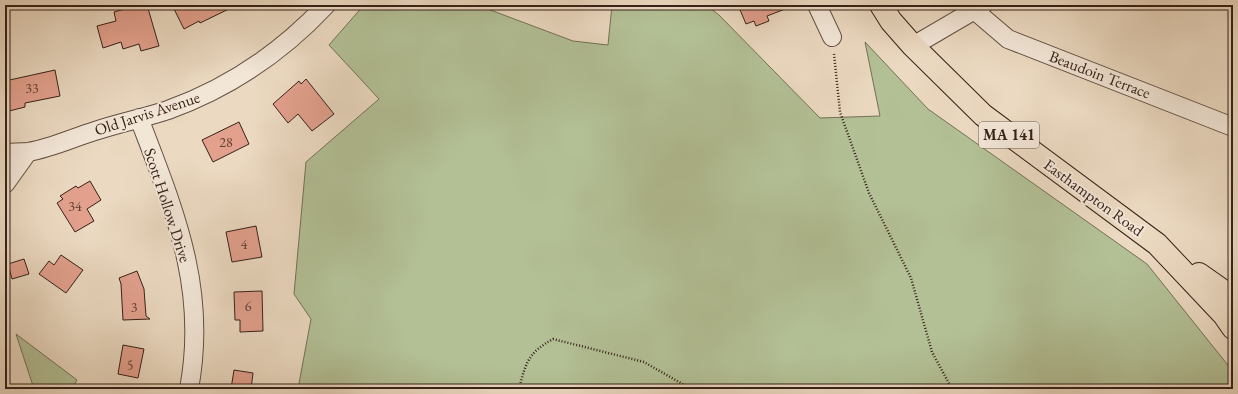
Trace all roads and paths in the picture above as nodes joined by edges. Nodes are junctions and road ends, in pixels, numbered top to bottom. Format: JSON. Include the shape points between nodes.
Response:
{"nodes":[{"id":1,"x":326,"y":5,"type":"edge"},
{"id":2,"x":817,"y":5,"type":"edge"},
{"id":3,"x":881,"y":5,"type":"edge"},
{"id":4,"x":978,"y":8,"type":"edge"},
{"id":5,"x":832,"y":37,"type":"joint"},
{"id":6,"x":913,"y":46,"type":"junction"},
{"id":7,"x":139,"y":118,"type":"junction"},
{"id":8,"x":1233,"y":127,"type":"edge"},
{"id":9,"x":28,"y":152,"type":"junction"},
{"id":10,"x":5,"y":153,"type":"edge"},
{"id":11,"x":5,"y":184,"type":"edge"},
{"id":12,"x":1157,"y":244,"type":"junction"},
{"id":13,"x":1233,"y":298,"type":"edge"},
{"id":14,"x":1233,"y":328,"type":"edge"},
{"id":15,"x":189,"y":389,"type":"edge"},
{"id":16,"x":519,"y":389,"type":"edge"},
{"id":17,"x":690,"y":389,"type":"edge"},
{"id":18,"x":952,"y":389,"type":"edge"}],
"edges":[{"from":1,"to":7,"type":"street","name":"Old Jarvis Avenue","via":[[285,45],[244,73],[198,98]]},
{"from":2,"to":5,"type":"street"},
{"from":3,"to":6,"type":"main road","name":"Easthampton Road","number":"MA 141"},
{"from":4,"to":6,"type":"street"},
{"from":4,"to":8,"type":"street","name":"Beaudoin Terrace","via":[[1008,39]]},
{"from":5,"to":18,"type":"path","via":[[840,112],[869,193],[911,278],[932,352]]},
{"from":6,"to":12,"type":"main road","name":"Easthampton Road","number":"MA 141","via":[[983,115]]},
{"from":7,"to":9,"type":"street","name":"Old Jarvis Avenue","via":[[80,135],[52,147]]},
{"from":7,"to":15,"type":"street","name":"Scott Hollow Drive","via":[[173,209],[187,256],[192,287],[194,337]]},
{"from":9,"to":10,"type":"street","name":"Old Jarvis Avenue"},
{"from":9,"to":11,"type":"street"},
{"from":12,"to":13,"type":"main road","number":"MA 141"},
{"from":12,"to":14,"type":"main road","name":"Easthampton Road","number":"MA 141","via":[[1224,315]]},
{"from":16,"to":17,"type":"path","via":[[526,363],[537,347],[553,339],[644,362]]}]}
